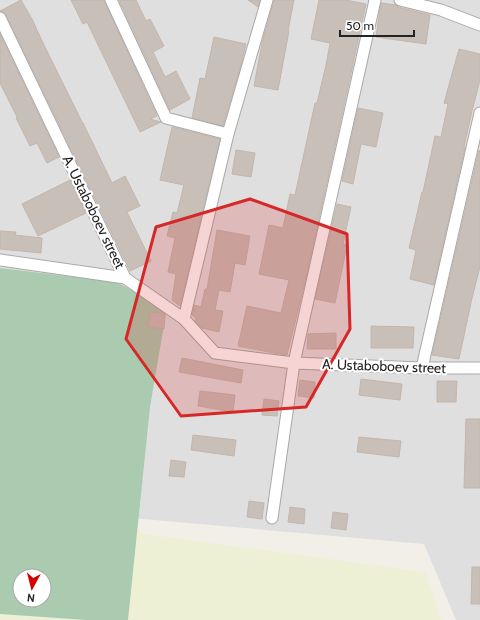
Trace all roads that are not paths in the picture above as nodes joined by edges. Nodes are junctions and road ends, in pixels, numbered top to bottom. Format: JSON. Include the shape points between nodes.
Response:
{"nodes":[{"id":1,"x":111,"y":0,"type":"edge"},
{"id":2,"x":267,"y":0,"type":"edge"},
{"id":3,"x":375,"y":0,"type":"edge"},
{"id":4,"x":400,"y":0,"type":"edge"},
{"id":5,"x":442,"y":5,"type":"edge"},
{"id":6,"x":0,"y":18,"type":"edge"},
{"id":7,"x":480,"y":25,"type":"edge"},
{"id":8,"x":480,"y":113,"type":"edge"},
{"id":9,"x":228,"y":134,"type":"junction"},
{"id":10,"x":0,"y":260,"type":"edge"},
{"id":11,"x":125,"y":278,"type":"junction"},
{"id":12,"x":184,"y":319,"type":"junction"},
{"id":13,"x":294,"y":363,"type":"junction"},
{"id":14,"x":422,"y":368,"type":"junction"},
{"id":15,"x":480,"y":368,"type":"edge"},
{"id":16,"x":272,"y":518,"type":"dead end"}],
"edges":[{"from":1,"to":9,"type":"street","via":[[166,118]]},
{"from":2,"to":9,"type":"street"},
{"from":3,"to":13,"type":"street"},
{"from":4,"to":5,"type":"street"},
{"from":5,"to":7,"type":"street"},
{"from":6,"to":11,"type":"street","name":"A. Ustaboboev street"},
{"from":8,"to":14,"type":"street"},
{"from":9,"to":12,"type":"street"},
{"from":10,"to":11,"type":"street"},
{"from":11,"to":12,"type":"street","name":"A. Ustaboboev street"},
{"from":12,"to":13,"type":"street","name":"A. Ustaboboev street","via":[[215,353]]},
{"from":13,"to":14,"type":"street","name":"A. Ustaboboev street"},
{"from":13,"to":16,"type":"street"},
{"from":14,"to":15,"type":"street","name":"A. Ustaboboev street"}]}
